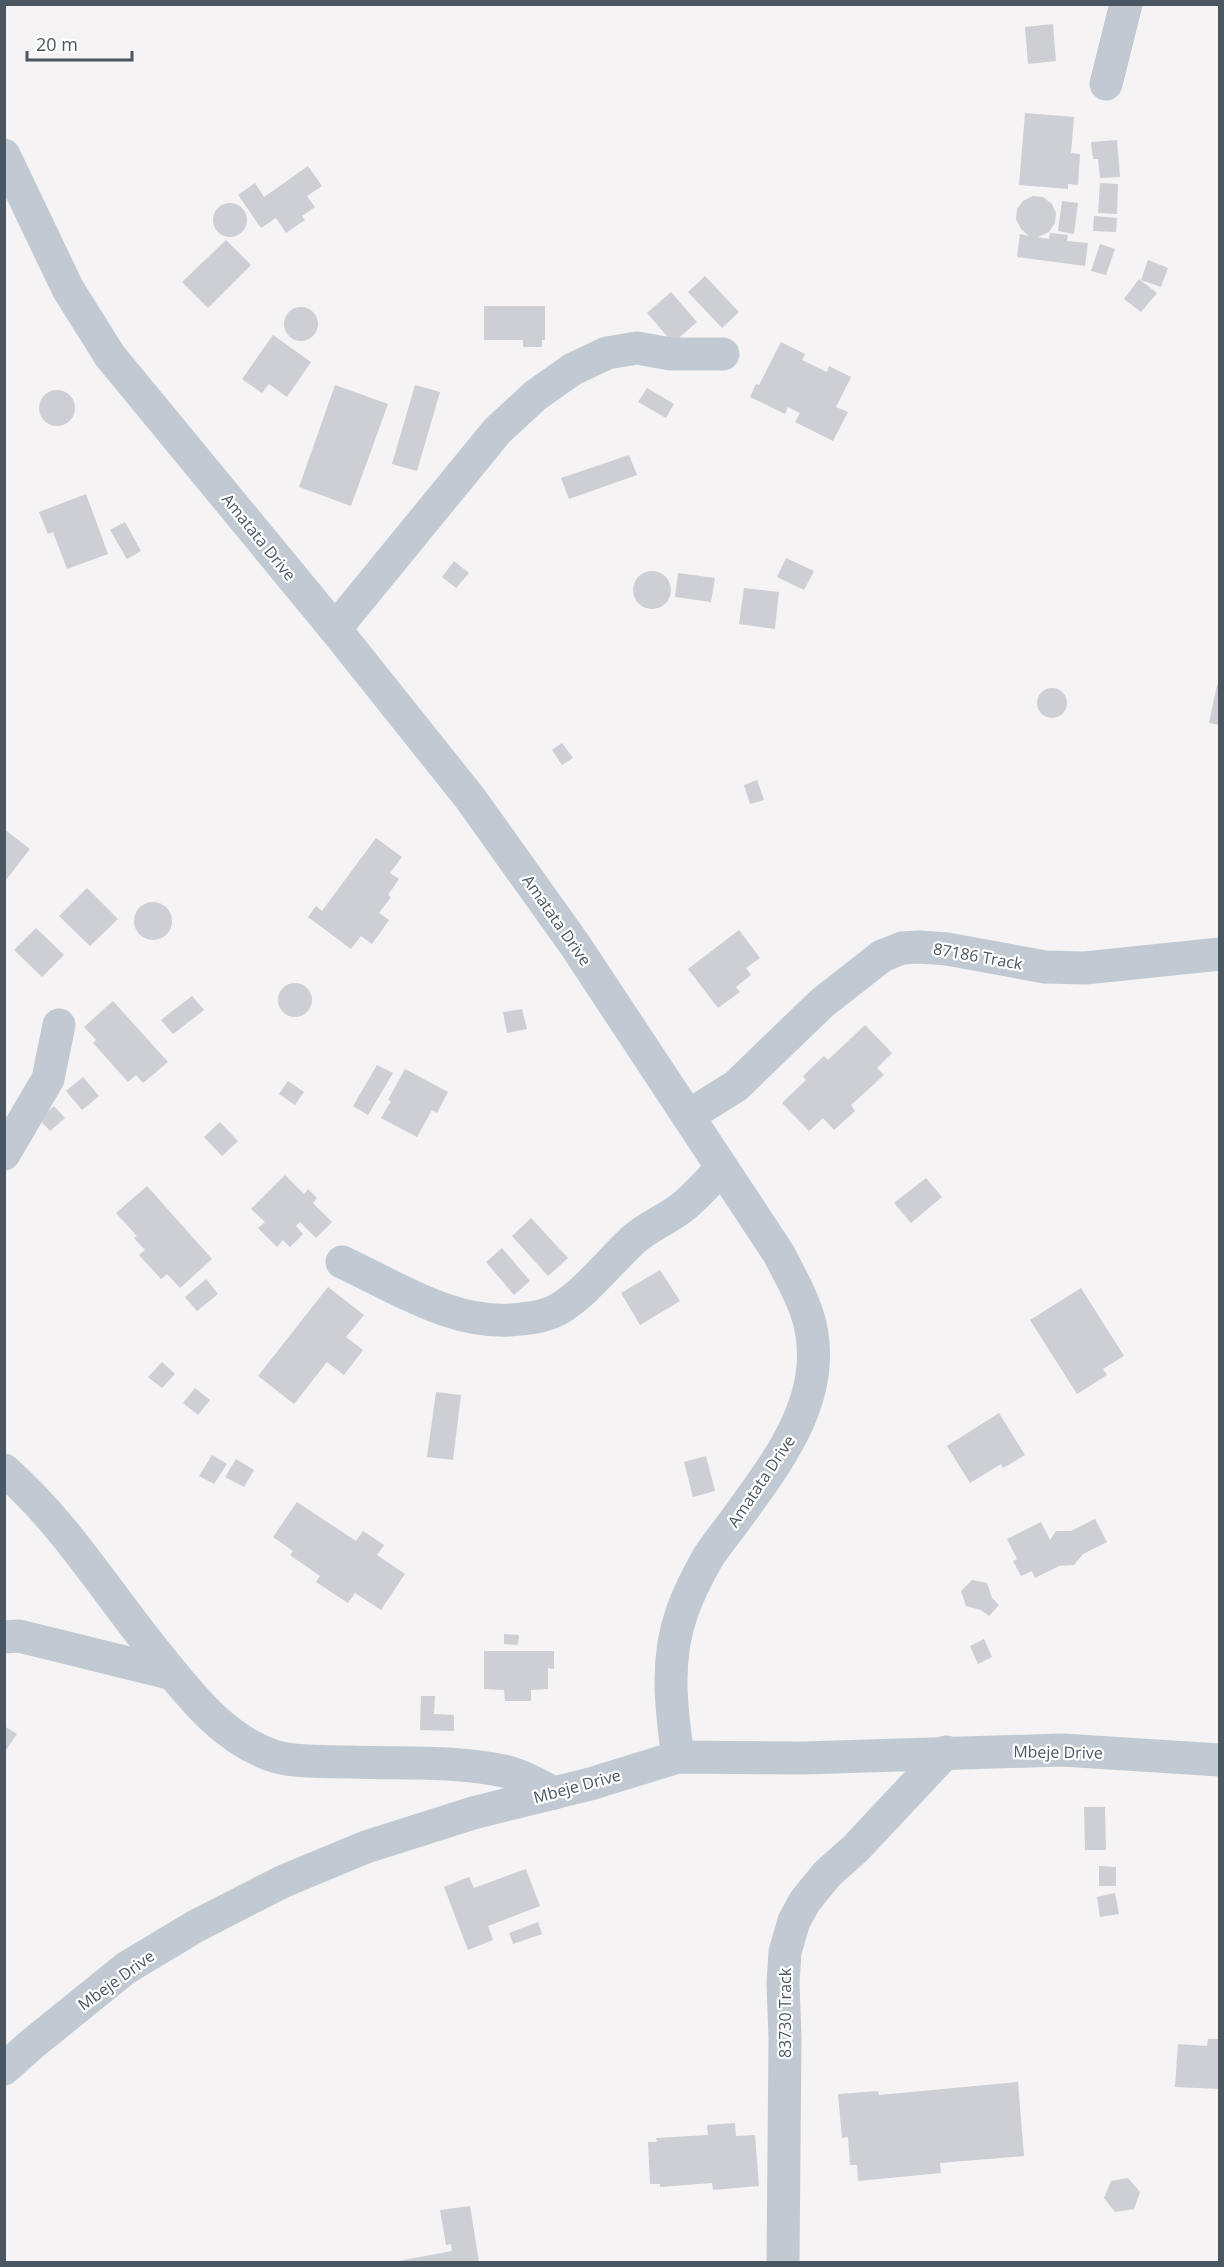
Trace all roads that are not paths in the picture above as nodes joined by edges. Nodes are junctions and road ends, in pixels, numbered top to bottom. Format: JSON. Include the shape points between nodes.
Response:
{"nodes":[{"id":1,"x":1126,"y":4,"type":"edge"},
{"id":2,"x":1106,"y":84,"type":"dead end"},
{"id":3,"x":4,"y":155,"type":"edge"},
{"id":4,"x":723,"y":354,"type":"dead end"},
{"id":5,"x":335,"y":629,"type":"junction"},
{"id":6,"x":1220,"y":954,"type":"edge"},
{"id":7,"x":59,"y":1025,"type":"dead end"},
{"id":8,"x":688,"y":1116,"type":"junction"},
{"id":9,"x":4,"y":1154,"type":"edge"},
{"id":10,"x":722,"y":1168,"type":"junction"},
{"id":11,"x":342,"y":1262,"type":"dead end"},
{"id":12,"x":4,"y":1470,"type":"edge"},
{"id":13,"x":4,"y":1637,"type":"edge"},
{"id":14,"x":173,"y":1674,"type":"junction"},
{"id":15,"x":946,"y":1752,"type":"junction"},
{"id":16,"x":678,"y":1756,"type":"junction"},
{"id":17,"x":1220,"y":1760,"type":"edge"},
{"id":18,"x":554,"y":1792,"type":"junction"},
{"id":19,"x":4,"y":2070,"type":"edge"},
{"id":20,"x":783,"y":2262,"type":"edge"}],
"edges":[{"from":1,"to":2,"type":"street"},
{"from":3,"to":5,"type":"street","name":"Amatata Drive","via":[[69,289],[110,356]]},
{"from":4,"to":5,"type":"street","via":[[671,354],[637,348],[607,353],[573,369],[536,395],[497,431]]},
{"from":5,"to":8,"type":"street","name":"Amatata Drive","via":[[470,798],[575,945]]},
{"from":6,"to":8,"type":"street","name":"87186 Track","via":[[1085,968],[1045,967],[946,949],[902,948],[882,956],[822,1003],[736,1086]]},
{"from":7,"to":9,"type":"street","via":[[48,1079]]},
{"from":8,"to":10,"type":"street","name":"Amatata Drive"},
{"from":10,"to":11,"type":"street","via":[[680,1209],[635,1239],[574,1297],[537,1317],[506,1321],[473,1319]]},
{"from":10,"to":16,"type":"street","name":"Amatata Drive","via":[[779,1254],[801,1298],[811,1325],[813,1358],[810,1388],[798,1425],[775,1465],[708,1558],[682,1612],[672,1654],[670,1690]]},
{"from":12,"to":14,"type":"street","via":[[56,1523]]},
{"from":13,"to":14,"type":"street","via":[[19,1636]]},
{"from":14,"to":18,"type":"street","via":[[221,1726],[249,1745],[278,1757],[473,1766],[511,1772]]},
{"from":15,"to":16,"type":"street","name":"Mbeje Drive","via":[[803,1758]]},
{"from":15,"to":17,"type":"street","name":"Mbeje Drive","via":[[1062,1750]]},
{"from":15,"to":20,"type":"street","name":"83730 Track","via":[[827,1874],[794,1921],[785,1952],[783,1983]]},
{"from":16,"to":18,"type":"street","name":"Mbeje Drive"},
{"from":18,"to":19,"type":"street","name":"Mbeje Drive","via":[[366,1846],[284,1881],[196,1926],[126,1968]]}]}
